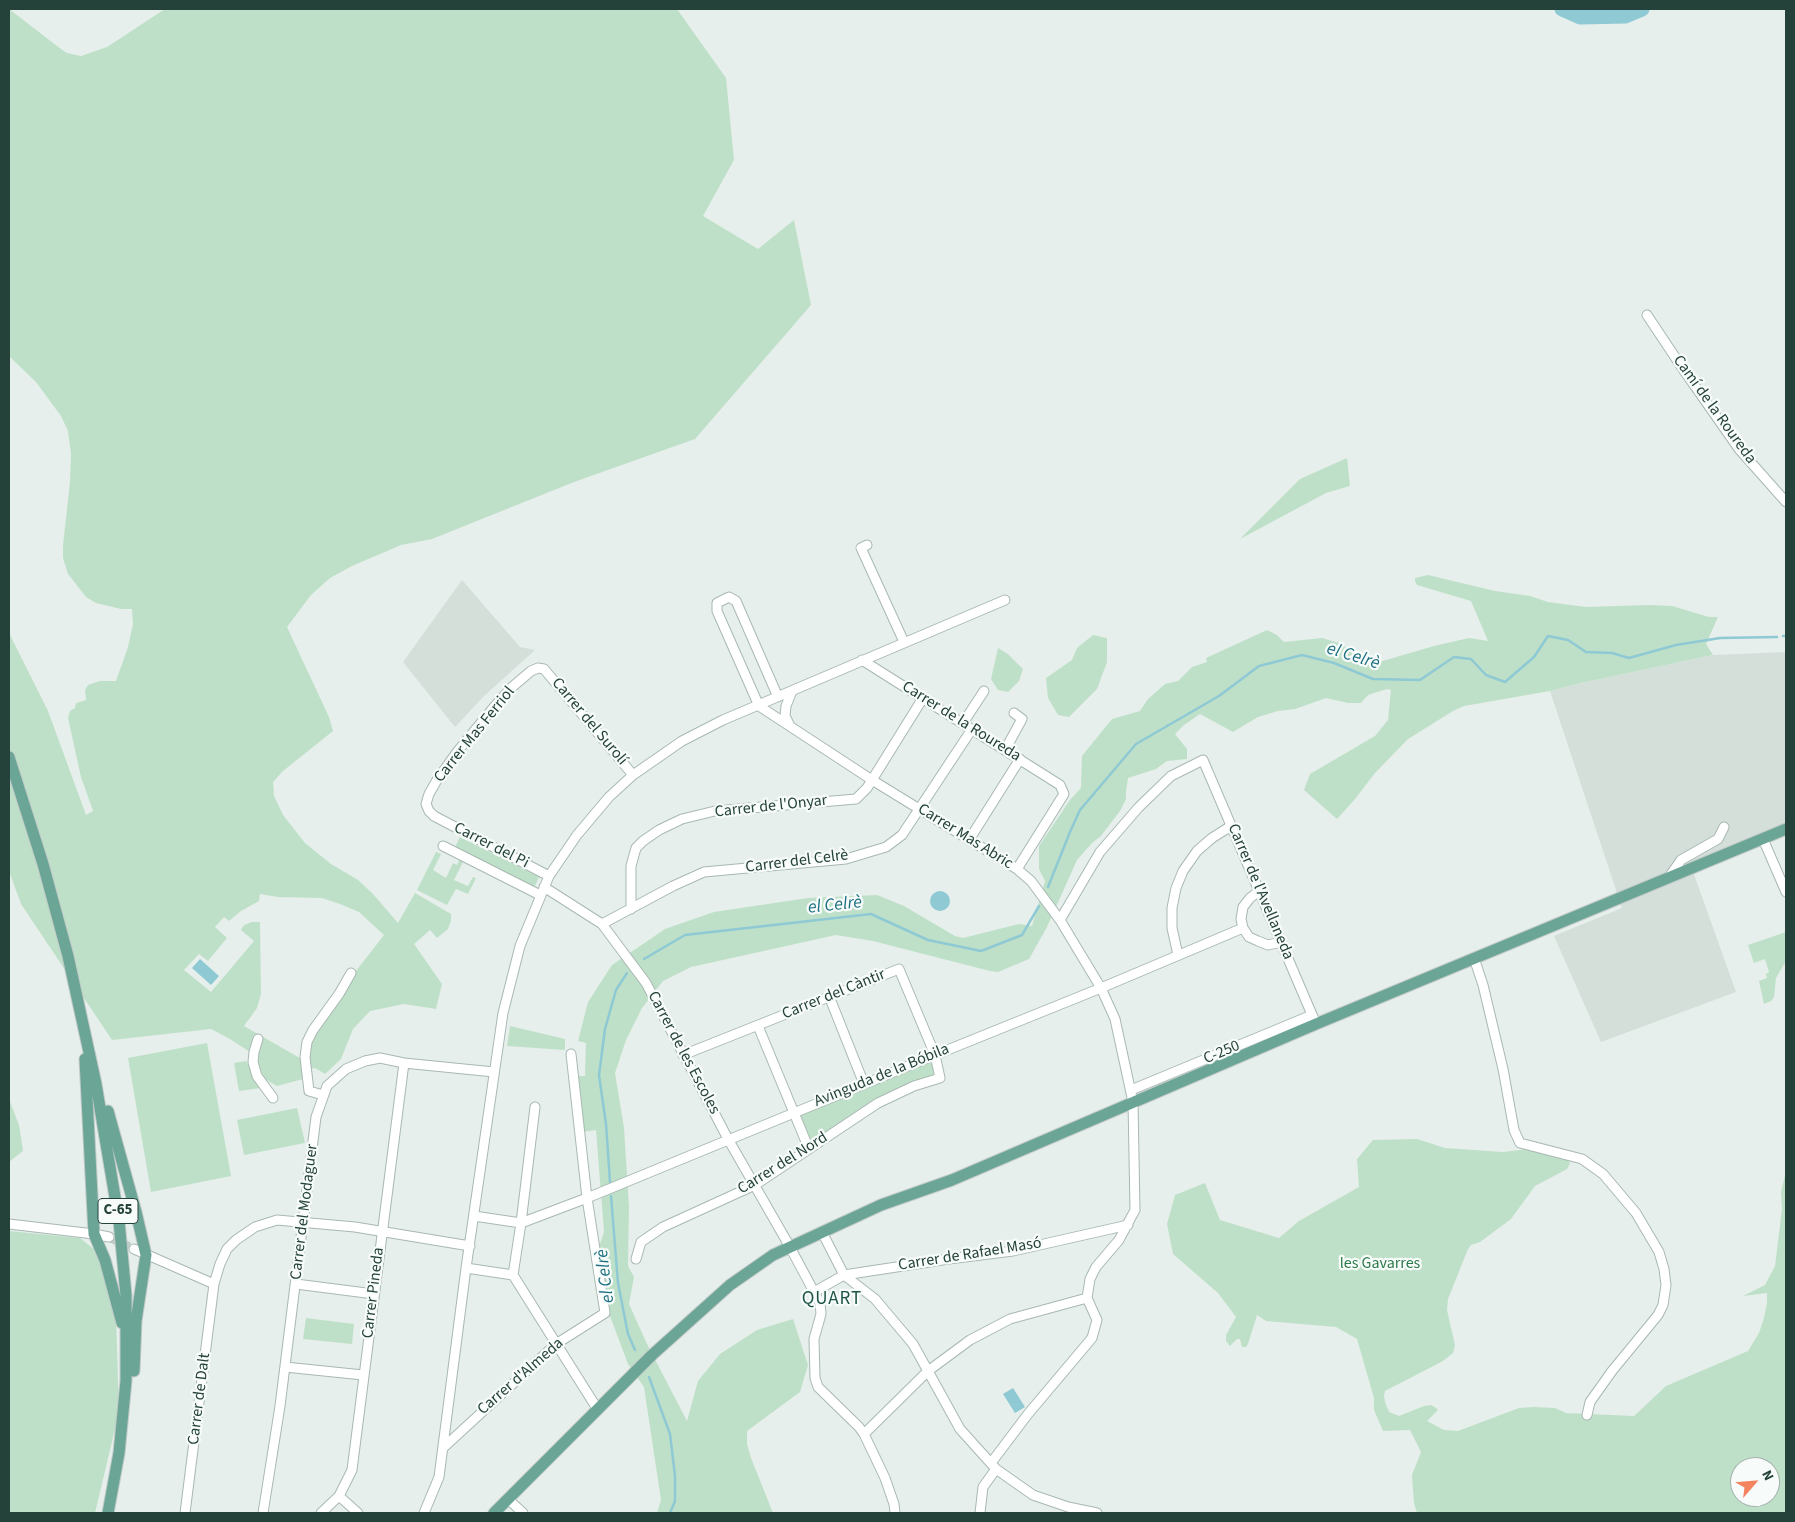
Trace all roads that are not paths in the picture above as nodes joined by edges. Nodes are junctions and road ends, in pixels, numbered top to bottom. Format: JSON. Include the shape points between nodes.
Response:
{"nodes":[{"id":1,"x":1647,"y":315,"type":"dead end"},
{"id":2,"x":1786,"y":502,"type":"edge"},
{"id":3,"x":866,"y":545,"type":"dead end"},
{"id":4,"x":1005,"y":600,"type":"dead end"},
{"id":5,"x":904,"y":642,"type":"junction"},
{"id":6,"x":862,"y":660,"type":"junction"},
{"id":7,"x":544,"y":669,"type":"joint"},
{"id":8,"x":984,"y":690,"type":"dead end"},
{"id":9,"x":792,"y":691,"type":"junction"},
{"id":10,"x":778,"y":697,"type":"junction"},
{"id":11,"x":923,"y":698,"type":"junction"},
{"id":12,"x":759,"y":706,"type":"junction"},
{"id":13,"x":1014,"y":713,"type":"dead end"},
{"id":14,"x":963,"y":724,"type":"junction"},
{"id":15,"x":790,"y":726,"type":"junction"},
{"id":16,"x":972,"y":729,"type":"junction"},
{"id":17,"x":1005,"y":750,"type":"junction"},
{"id":18,"x":9,"y":757,"type":"edge"},
{"id":19,"x":1020,"y":759,"type":"junction"},
{"id":20,"x":633,"y":776,"type":"junction"},
{"id":21,"x":872,"y":780,"type":"junction"},
{"id":22,"x":919,"y":809,"type":"junction"},
{"id":23,"x":434,"y":816,"type":"joint"},
{"id":24,"x":1231,"y":826,"type":"junction"},
{"id":25,"x":1724,"y":827,"type":"dead end"},
{"id":26,"x":1786,"y":829,"type":"edge"},
{"id":27,"x":1763,"y":839,"type":"junction"},
{"id":28,"x":969,"y":840,"type":"junction"},
{"id":29,"x":443,"y":846,"type":"dead end"},
{"id":30,"x":1017,"y":869,"type":"junction"},
{"id":31,"x":549,"y":876,"type":"junction"},
{"id":32,"x":1668,"y":878,"type":"junction"},
{"id":33,"x":544,"y":887,"type":"junction"},
{"id":34,"x":1259,"y":891,"type":"junction"},
{"id":35,"x":1786,"y":892,"type":"edge"},
{"id":36,"x":540,"y":896,"type":"junction"},
{"id":37,"x":631,"y":909,"type":"junction"},
{"id":38,"x":1060,"y":920,"type":"junction"},
{"id":39,"x":602,"y":924,"type":"junction"},
{"id":40,"x":1243,"y":928,"type":"junction"},
{"id":41,"x":1281,"y":942,"type":"junction"},
{"id":42,"x":1178,"y":955,"type":"junction"},
{"id":43,"x":1474,"y":958,"type":"junction"},
{"id":44,"x":351,"y":972,"type":"dead end"},
{"id":45,"x":73,"y":979,"type":"junction"},
{"id":46,"x":1101,"y":988,"type":"junction"},
{"id":47,"x":829,"y":996,"type":"junction"},
{"id":48,"x":1314,"y":1020,"type":"junction"},
{"id":49,"x":758,"y":1026,"type":"junction"},
{"id":50,"x":258,"y":1039,"type":"dead end"},
{"id":51,"x":571,"y":1054,"type":"dead end"},
{"id":52,"x":935,"y":1054,"type":"junction"},
{"id":53,"x":683,"y":1055,"type":"junction"},
{"id":54,"x":404,"y":1063,"type":"junction"},
{"id":55,"x":494,"y":1072,"type":"junction"},
{"id":56,"x":96,"y":1084,"type":"junction"},
{"id":57,"x":864,"y":1084,"type":"junction"},
{"id":58,"x":1131,"y":1090,"type":"junction"},
{"id":59,"x":323,"y":1094,"type":"junction"},
{"id":60,"x":273,"y":1098,"type":"dead end"},
{"id":61,"x":1133,"y":1102,"type":"junction"},
{"id":62,"x":535,"y":1107,"type":"dead end"},
{"id":63,"x":794,"y":1113,"type":"junction"},
{"id":64,"x":728,"y":1139,"type":"junction"},
{"id":65,"x":809,"y":1149,"type":"junction"},
{"id":66,"x":755,"y":1185,"type":"junction"},
{"id":67,"x":587,"y":1198,"type":"junction"},
{"id":68,"x":474,"y":1216,"type":"junction"},
{"id":69,"x":303,"y":1222,"type":"junction"},
{"id":70,"x":521,"y":1223,"type":"junction"},
{"id":71,"x":9,"y":1224,"type":"edge"},
{"id":72,"x":1128,"y":1225,"type":"junction"},
{"id":73,"x":382,"y":1232,"type":"junction"},
{"id":74,"x":822,"y":1232,"type":"junction"},
{"id":75,"x":94,"y":1234,"type":"junction"},
{"id":76,"x":109,"y":1237,"type":"tunnel mouth"},
{"id":77,"x":470,"y":1246,"type":"junction"},
{"id":78,"x":790,"y":1247,"type":"junction"},
{"id":79,"x":134,"y":1249,"type":"tunnel mouth"},
{"id":80,"x":146,"y":1255,"type":"junction"},
{"id":81,"x":636,"y":1259,"type":"dead end"},
{"id":82,"x":466,"y":1268,"type":"junction"},
{"id":83,"x":513,"y":1275,"type":"junction"},
{"id":84,"x":844,"y":1275,"type":"junction"},
{"id":85,"x":214,"y":1284,"type":"junction"},
{"id":86,"x":296,"y":1284,"type":"junction"},
{"id":87,"x":814,"y":1292,"type":"junction"},
{"id":88,"x":374,"y":1294,"type":"junction"},
{"id":89,"x":1087,"y":1298,"type":"junction"},
{"id":90,"x":127,"y":1340,"type":"junction"},
{"id":91,"x":556,"y":1344,"type":"junction"},
{"id":92,"x":285,"y":1367,"type":"junction"},
{"id":93,"x":928,"y":1372,"type":"junction"},
{"id":94,"x":363,"y":1376,"type":"junction"},
{"id":95,"x":124,"y":1405,"type":"junction"},
{"id":96,"x":598,"y":1410,"type":"junction"},
{"id":97,"x":1587,"y":1415,"type":"dead end"},
{"id":98,"x":864,"y":1434,"type":"junction"},
{"id":99,"x":443,"y":1448,"type":"junction"},
{"id":100,"x":993,"y":1466,"type":"junction"},
{"id":101,"x":339,"y":1496,"type":"junction"},
{"id":102,"x":508,"y":1499,"type":"junction"},
{"id":103,"x":518,"y":1512,"type":"edge"},
{"id":104,"x":108,"y":1513,"type":"edge"},
{"id":105,"x":185,"y":1513,"type":"edge"},
{"id":106,"x":263,"y":1513,"type":"edge"},
{"id":107,"x":321,"y":1513,"type":"edge"},
{"id":108,"x":358,"y":1513,"type":"edge"},
{"id":109,"x":424,"y":1513,"type":"edge"},
{"id":110,"x":494,"y":1513,"type":"edge"},
{"id":111,"x":895,"y":1513,"type":"edge"},
{"id":112,"x":980,"y":1513,"type":"edge"},
{"id":113,"x":1097,"y":1513,"type":"edge"}],
"edges":[{"from":1,"to":2,"type":"street","name":"Camí de la Roureda","via":[[1739,449]]},
{"from":3,"to":5,"type":"street","via":[[862,548]]},
{"from":4,"to":5,"type":"street"},
{"from":5,"to":6,"type":"street"},
{"from":6,"to":9,"type":"street"},
{"from":6,"to":11,"type":"street","name":"Carrer de la Roureda"},
{"from":7,"to":20,"type":"street","name":"Carrer del Surolí"},
{"from":7,"to":23,"type":"street","name":"Carrer Mas Ferriol","via":[[531,671],[511,688],[457,752],[429,794],[426,804]]},
{"from":8,"to":14,"type":"street"},
{"from":9,"to":10,"type":"street"},
{"from":9,"to":15,"type":"street","via":[[785,716]]},
{"from":10,"to":12,"type":"street"},
{"from":10,"to":12,"type":"street","via":[[736,601],[729,597],[717,603],[717,611]]},
{"from":11,"to":14,"type":"street","name":"Carrer de la Roureda"},
{"from":11,"to":21,"type":"street","name":"Carrer de l'Onyar"},
{"from":12,"to":15,"type":"street","name":"Carrer Mas Abric"},
{"from":12,"to":20,"type":"street","via":[[682,741]]},
{"from":13,"to":17,"type":"street","via":[[1022,719]]},
{"from":14,"to":16,"type":"street","name":"Carrer de la Roureda"},
{"from":15,"to":21,"type":"street","name":"Carrer Mas Abric"},
{"from":16,"to":17,"type":"street","name":"Carrer de la Roureda"},
{"from":16,"to":22,"type":"street","name":"Carrer del Celrè"},
{"from":17,"to":19,"type":"street","name":"Carrer de la Roureda"},
{"from":18,"to":45,"type":"main road","number":"C-65","via":[[43,864]]},
{"from":19,"to":28,"type":"street"},
{"from":19,"to":30,"type":"street","name":"Carrer de la Roureda","via":[[1060,785],[1064,794]]},
{"from":20,"to":31,"type":"street","via":[[609,797],[577,834]]},
{"from":21,"to":22,"type":"street","name":"Carrer Mas Abric"},
{"from":21,"to":37,"type":"street","name":"Carrer de l'Onyar","via":[[856,798],[715,811],[682,819],[659,830],[636,848],[631,866]]},
{"from":22,"to":28,"type":"street","name":"Carrer Mas Abric"},
{"from":22,"to":37,"type":"street","name":"Carrer del Celrè","via":[[902,835],[886,847],[846,859],[704,872]]},
{"from":23,"to":31,"type":"street","name":"Carrer del Pi"},
{"from":24,"to":34,"type":"street","name":"Carrer de l'Avellaneda"},
{"from":24,"to":38,"type":"street","name":"Carrer de l'Avellaneda","via":[[1203,760],[1172,776],[1139,807],[1100,852]]},
{"from":24,"to":42,"type":"street","via":[[1197,852],[1176,888],[1172,928]]},
{"from":25,"to":32,"type":"street","via":[[1718,839],[1681,860]]},
{"from":26,"to":27,"type":"main road","number":"C-250"},
{"from":27,"to":32,"type":"main road","number":"C-250"},
{"from":27,"to":35,"type":"street"},
{"from":28,"to":30,"type":"street","name":"Carrer Mas Abric"},
{"from":29,"to":36,"type":"street","name":"Carrer del Pi"},
{"from":30,"to":38,"type":"street","name":"Carrer Mas Abric","via":[[1031,881]]},
{"from":31,"to":33,"type":"street"},
{"from":32,"to":43,"type":"main road","number":"C-250"},
{"from":33,"to":36,"type":"street"},
{"from":33,"to":39,"type":"street","name":"Carrer de les Escoles"},
{"from":34,"to":40,"type":"street","via":[[1243,907]]},
{"from":34,"to":41,"type":"street","name":"Carrer de l'Avellaneda"},
{"from":36,"to":55,"type":"street","via":[[520,946],[509,987]]},
{"from":37,"to":39,"type":"street","name":"Carrer del Celrè"},
{"from":38,"to":46,"type":"street","name":"Carrer Mas Abric"},
{"from":39,"to":53,"type":"street","name":"Carrer de les Escoles","via":[[646,983]]},
{"from":40,"to":41,"type":"street","via":[[1249,937],[1258,941],[1268,944]]},
{"from":40,"to":42,"type":"street","name":"Avinguda de la Bóbila"},
{"from":41,"to":48,"type":"street","name":"Carrer de l'Avellaneda"},
{"from":42,"to":46,"type":"street","name":"Avinguda de la Bóbila"},
{"from":43,"to":48,"type":"main road","number":"C-250"},
{"from":43,"to":97,"type":"street","via":[[1503,1069],[1514,1130],[1520,1143],[1582,1159],[1603,1174],[1636,1213],[1659,1252],[1664,1268],[1666,1286],[1658,1315],[1612,1371],[1590,1402]]},
{"from":44,"to":59,"type":"street","via":[[307,1042],[305,1057],[309,1091]]},
{"from":45,"to":56,"type":"main road","number":"C-65"},
{"from":45,"to":75,"type":"main road","via":[[71,996],[85,1062]]},
{"from":46,"to":52,"type":"street","name":"Avinguda de la Bóbila"},
{"from":46,"to":58,"type":"street","name":"Carrer Mas Abric","via":[[1115,1019]]},
{"from":47,"to":49,"type":"street","name":"Carrer del Càntir"},
{"from":47,"to":52,"type":"street","name":"Carrer del Càntir","via":[[899,969]]},
{"from":47,"to":57,"type":"street"},
{"from":48,"to":58,"type":"street","name":"C-250"},
{"from":48,"to":61,"type":"main road","number":"C-250"},
{"from":49,"to":53,"type":"street","name":"Carrer del Càntir"},
{"from":49,"to":63,"type":"street"},
{"from":50,"to":60,"type":"street","via":[[254,1069]]},
{"from":51,"to":67,"type":"street"},
{"from":52,"to":57,"type":"street","name":"Avinguda de la Bóbila"},
{"from":52,"to":65,"type":"street","name":"Carrer del Nord","via":[[940,1078],[878,1103]]},
{"from":53,"to":64,"type":"street","name":"Carrer de les Escoles"},
{"from":54,"to":55,"type":"street","name":"Carrer del Modaguer"},
{"from":54,"to":59,"type":"street","name":"Carrer del Modaguer","via":[[380,1058],[365,1061],[334,1078]]},
{"from":54,"to":73,"type":"street","name":"Carrer Pineda"},
{"from":55,"to":68,"type":"street"},
{"from":56,"to":80,"type":"main road","via":[[105,1101]]},
{"from":56,"to":90,"type":"main road","number":"C-65","via":[[119,1221]]},
{"from":57,"to":63,"type":"street","name":"Avinguda de la Bóbila"},
{"from":58,"to":61,"type":"street","name":"Carrer Mas Abric"},
{"from":59,"to":69,"type":"street","name":"Carrer del Modaguer","via":[[316,1117]]},
{"from":61,"to":72,"type":"street","name":"Carrer Mas Abric","via":[[1135,1210]]},
{"from":61,"to":74,"type":"main road","number":"C-250","via":[[952,1180],[880,1205]]},
{"from":62,"to":70,"type":"street"},
{"from":63,"to":64,"type":"street","name":"Avinguda de la Bóbila"},
{"from":63,"to":65,"type":"street"},
{"from":64,"to":66,"type":"street","name":"Carrer de les Escoles"},
{"from":64,"to":67,"type":"street","name":"Avinguda de la Bóbila"},
{"from":65,"to":66,"type":"street","name":"Carrer del Nord"},
{"from":66,"to":78,"type":"street","name":"Carrer de les Escoles"},
{"from":66,"to":81,"type":"street","name":"Carrer del Nord","via":[[663,1227],[641,1242]]},
{"from":67,"to":70,"type":"street","name":"Avinguda de la Bóbila"},
{"from":67,"to":91,"type":"street","name":"Carrer d'Almeda","via":[[605,1313]]},
{"from":68,"to":70,"type":"street"},
{"from":68,"to":77,"type":"street"},
{"from":69,"to":73,"type":"street","name":"Carrer de Dalt"},
{"from":69,"to":85,"type":"street","name":"Carrer de Dalt","via":[[277,1220],[254,1227],[227,1250]]},
{"from":69,"to":86,"type":"street","name":"Carrer del Modaguer"},
{"from":70,"to":83,"type":"street"},
{"from":71,"to":75,"type":"street"},
{"from":72,"to":84,"type":"street","name":"Carrer de Rafael Masó","via":[[1013,1251]]},
{"from":72,"to":89,"type":"street","name":"Carrer Mas Abric","via":[[1096,1267]]},
{"from":73,"to":77,"type":"street","name":"Carrer de Dalt"},
{"from":73,"to":88,"type":"street","name":"Carrer Pineda"},
{"from":74,"to":78,"type":"main road","number":"C-250"},
{"from":74,"to":84,"type":"street"},
{"from":75,"to":76,"type":"street"},
{"from":75,"to":90,"type":"main road","via":[[105,1260]]},
{"from":77,"to":82,"type":"street"},
{"from":78,"to":87,"type":"street","name":"Carrer de les Escoles"},
{"from":78,"to":96,"type":"main road","number":"C-250","via":[[730,1285],[652,1355]]},
{"from":79,"to":80,"type":"street"},
{"from":80,"to":85,"type":"street"},
{"from":80,"to":95,"type":"main road","via":[[136,1321],[133,1387]]},
{"from":82,"to":83,"type":"street"},
{"from":82,"to":99,"type":"street"},
{"from":83,"to":91,"type":"street"},
{"from":84,"to":87,"type":"street","name":"Carrer de Rafael Masó"},
{"from":84,"to":93,"type":"street","via":[[875,1299],[913,1344]]},
{"from":85,"to":105,"type":"street","name":"Carrer de Dalt"},
{"from":86,"to":88,"type":"street"},
{"from":86,"to":92,"type":"street","name":"Carrer del Modaguer"},
{"from":87,"to":98,"type":"street","name":"Carrer de les Escoles","via":[[821,1314],[814,1339],[818,1387]]},
{"from":88,"to":94,"type":"street","name":"Carrer Pineda"},
{"from":89,"to":93,"type":"street","via":[[1010,1319],[970,1340]]},
{"from":89,"to":100,"type":"street","via":[[1097,1320],[1092,1338],[1028,1414]]},
{"from":90,"to":95,"type":"main road","number":"C-65"},
{"from":91,"to":96,"type":"street"},
{"from":91,"to":99,"type":"street","name":"Carrer d'Almeda"},
{"from":92,"to":94,"type":"street"},
{"from":92,"to":106,"type":"street","name":"Carrer del Modaguer"},
{"from":93,"to":98,"type":"street"},
{"from":93,"to":100,"type":"street","via":[[960,1429]]},
{"from":94,"to":101,"type":"street","name":"Carrer Pineda","via":[[352,1470]]},
{"from":95,"to":104,"type":"main road","number":"C-65"},
{"from":96,"to":102,"type":"main road","number":"C-250"},
{"from":98,"to":111,"type":"street","name":"Carrer de les Escoles","via":[[885,1478]]},
{"from":99,"to":109,"type":"street","via":[[439,1477]]},
{"from":100,"to":112,"type":"street","via":[[983,1486]]},
{"from":100,"to":113,"type":"street","via":[[1033,1495],[1068,1508]]},
{"from":101,"to":107,"type":"street","name":"Carrer Pineda"},
{"from":101,"to":108,"type":"street"},
{"from":102,"to":103,"type":"street"},
{"from":102,"to":110,"type":"main road","number":"C-250"}]}
